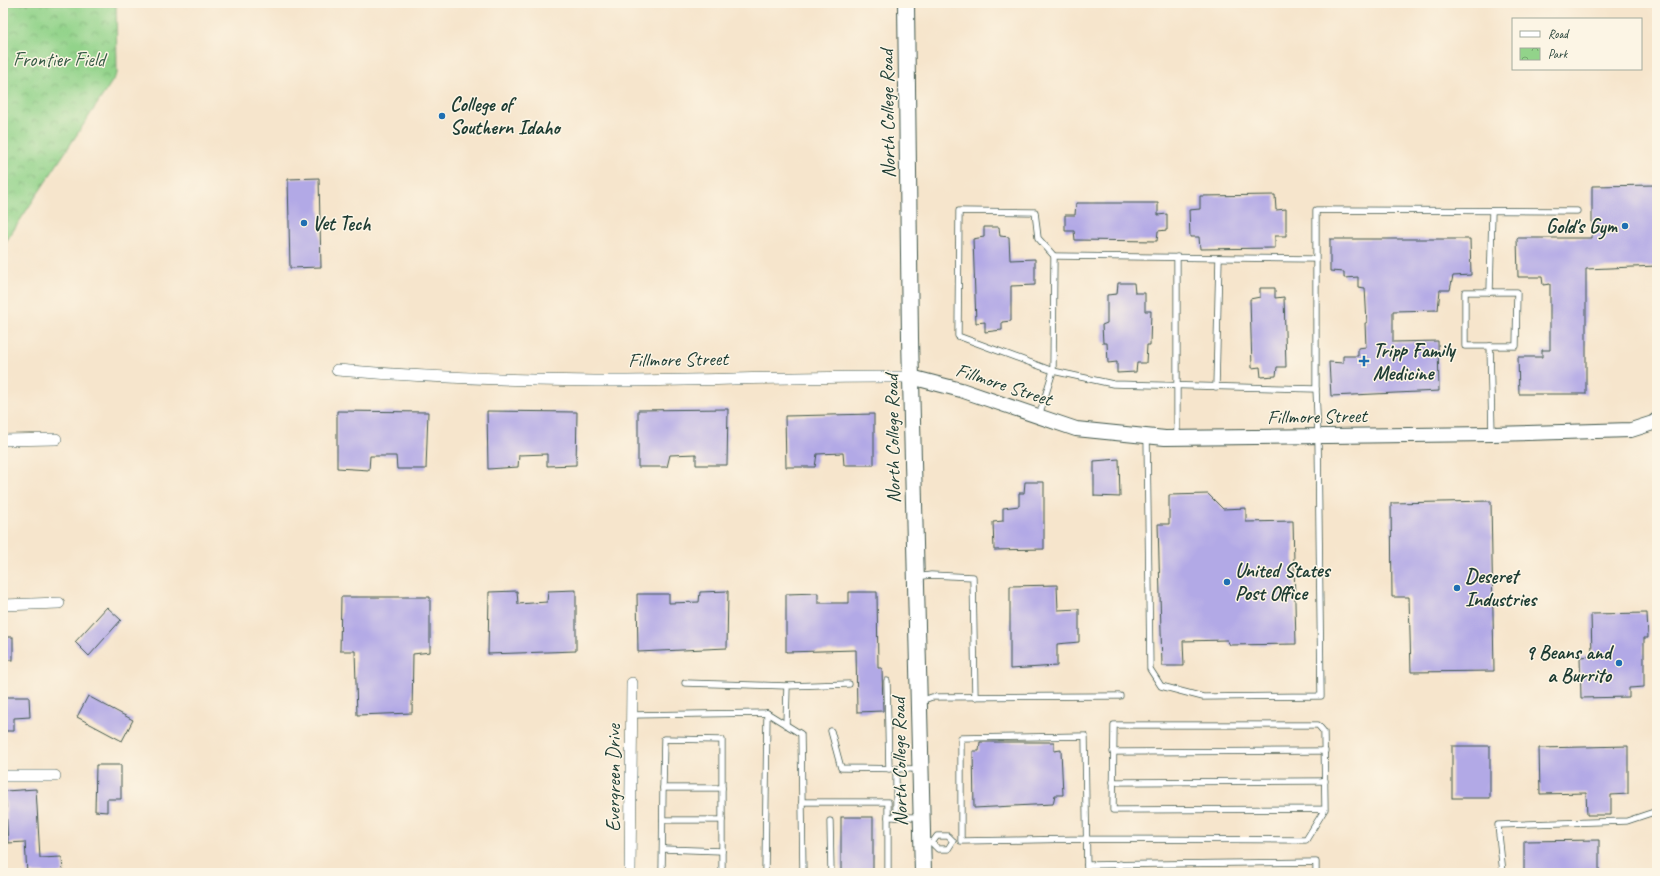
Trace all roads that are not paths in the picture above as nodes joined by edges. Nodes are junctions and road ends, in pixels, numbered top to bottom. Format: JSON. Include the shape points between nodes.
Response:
{"nodes":[{"id":1,"x":906,"y":3,"type":"edge"},
{"id":2,"x":1492,"y":211,"type":"junction"},
{"id":3,"x":1577,"y":211,"type":"dead end"},
{"id":4,"x":1054,"y":256,"type":"junction"},
{"id":5,"x":1176,"y":257,"type":"junction"},
{"id":6,"x":1219,"y":258,"type":"junction"},
{"id":7,"x":1315,"y":259,"type":"junction"},
{"id":8,"x":1490,"y":292,"type":"junction"},
{"id":9,"x":1490,"y":346,"type":"junction"},
{"id":10,"x":337,"y":370,"type":"dead end"},
{"id":11,"x":1053,"y":371,"type":"junction"},
{"id":12,"x":911,"y":377,"type":"junction"},
{"id":13,"x":1177,"y":386,"type":"junction"},
{"id":14,"x":1216,"y":387,"type":"junction"},
{"id":15,"x":1316,"y":389,"type":"junction"},
{"id":16,"x":1039,"y":416,"type":"junction"},
{"id":17,"x":1656,"y":424,"type":"edge"},
{"id":18,"x":1492,"y":434,"type":"junction"},
{"id":19,"x":1147,"y":436,"type":"junction"},
{"id":20,"x":1318,"y":436,"type":"junction"},
{"id":21,"x":1177,"y":438,"type":"junction"},
{"id":22,"x":56,"y":439,"type":"dead end"},
{"id":23,"x":3,"y":440,"type":"edge"},
{"id":24,"x":916,"y":578,"type":"junction"},
{"id":25,"x":59,"y":603,"type":"dead end"},
{"id":26,"x":3,"y":604,"type":"edge"},
{"id":27,"x":888,"y":681,"type":"dead end"},
{"id":28,"x":632,"y":683,"type":"dead end"},
{"id":29,"x":685,"y":683,"type":"dead end"},
{"id":30,"x":849,"y":684,"type":"dead end"},
{"id":31,"x":787,"y":686,"type":"junction"},
{"id":32,"x":1120,"y":696,"type":"dead end"},
{"id":33,"x":975,"y":697,"type":"junction"},
{"id":34,"x":919,"y":702,"type":"junction"},
{"id":35,"x":766,"y":713,"type":"junction"},
{"id":36,"x":631,"y":715,"type":"junction"},
{"id":37,"x":786,"y":725,"type":"junction"},
{"id":38,"x":831,"y":731,"type":"dead end"},
{"id":39,"x":1325,"y":751,"type":"junction"},
{"id":40,"x":1113,"y":752,"type":"junction"},
{"id":41,"x":889,"y":769,"type":"junction"},
{"id":42,"x":896,"y":769,"type":"junction"},
{"id":43,"x":920,"y":769,"type":"junction"},
{"id":44,"x":3,"y":776,"type":"edge"},
{"id":45,"x":55,"y":776,"type":"dead end"},
{"id":46,"x":1325,"y":781,"type":"junction"},
{"id":47,"x":1113,"y":782,"type":"junction"},
{"id":48,"x":663,"y":788,"type":"junction"},
{"id":49,"x":722,"y":788,"type":"junction"},
{"id":50,"x":802,"y":802,"type":"junction"},
{"id":51,"x":1325,"y":809,"type":"junction"},
{"id":52,"x":1657,"y":811,"type":"edge"},
{"id":53,"x":888,"y":817,"type":"junction"},
{"id":54,"x":896,"y":817,"type":"junction"},
{"id":55,"x":922,"y":818,"type":"junction"},
{"id":56,"x":663,"y":820,"type":"junction"},
{"id":57,"x":722,"y":820,"type":"junction"},
{"id":58,"x":830,"y":821,"type":"dead end"},
{"id":59,"x":1086,"y":839,"type":"junction"},
{"id":60,"x":961,"y":840,"type":"junction"},
{"id":61,"x":953,"y":841,"type":"junction"},
{"id":62,"x":927,"y":843,"type":"junction"},
{"id":63,"x":663,"y":850,"type":"junction"},
{"id":64,"x":722,"y":851,"type":"junction"},
{"id":65,"x":1087,"y":864,"type":"junction"},
{"id":66,"x":1120,"y":864,"type":"junction"},
{"id":67,"x":630,"y":873,"type":"edge"},
{"id":68,"x":662,"y":873,"type":"edge"},
{"id":69,"x":722,"y":873,"type":"edge"},
{"id":70,"x":765,"y":873,"type":"edge"},
{"id":71,"x":803,"y":873,"type":"edge"},
{"id":72,"x":831,"y":873,"type":"edge"},
{"id":73,"x":888,"y":873,"type":"edge"},
{"id":74,"x":923,"y":873,"type":"edge"},
{"id":75,"x":1087,"y":873,"type":"edge"},
{"id":76,"x":1120,"y":873,"type":"edge"},
{"id":77,"x":1316,"y":873,"type":"edge"},
{"id":78,"x":1503,"y":873,"type":"edge"}],
"edges":[{"from":1,"to":12,"type":"main road","name":"North College Road"},
{"from":2,"to":3,"type":"lane"},
{"from":2,"to":7,"type":"lane","via":[[1316,210]]},
{"from":2,"to":8,"type":"lane"},
{"from":4,"to":5,"type":"lane"},
{"from":4,"to":11,"type":"lane"},
{"from":4,"to":11,"type":"lane","via":[[1038,238],[1035,212],[959,211],[958,336]]},
{"from":5,"to":6,"type":"lane"},
{"from":5,"to":13,"type":"lane"},
{"from":6,"to":7,"type":"lane"},
{"from":6,"to":14,"type":"lane"},
{"from":7,"to":15,"type":"lane"},
{"from":8,"to":9,"type":"lane","via":[[1465,292],[1465,346]]},
{"from":8,"to":9,"type":"lane","via":[[1516,292],[1516,346]]},
{"from":9,"to":18,"type":"lane"},
{"from":10,"to":12,"type":"street","name":"Fillmore Street","via":[[414,376],[627,381],[821,376]]},
{"from":11,"to":13,"type":"lane","via":[[1113,384]]},
{"from":11,"to":16,"type":"lane"},
{"from":12,"to":16,"type":"street","name":"Fillmore Street","via":[[961,390]]},
{"from":12,"to":24,"type":"main road","name":"North College Road"},
{"from":13,"to":14,"type":"lane"},
{"from":13,"to":21,"type":"lane"},
{"from":14,"to":15,"type":"lane"},
{"from":15,"to":20,"type":"lane"},
{"from":16,"to":19,"type":"street","name":"Fillmore Street","via":[[1076,428]]},
{"from":17,"to":18,"type":"street","name":"Fillmore Street","via":[[1631,430]]},
{"from":18,"to":20,"type":"street","name":"Fillmore Street"},
{"from":19,"to":20,"type":"lane","via":[[1150,669],[1161,686],[1203,697],[1321,696]]},
{"from":19,"to":21,"type":"street","name":"Fillmore Street"},
{"from":20,"to":21,"type":"street","name":"Fillmore Street"},
{"from":22,"to":23,"type":"street"},
{"from":24,"to":33,"type":"lane","via":[[931,575],[974,577]]},
{"from":24,"to":34,"type":"main road","name":"North College Road"},
{"from":25,"to":26,"type":"street"},
{"from":27,"to":41,"type":"lane"},
{"from":28,"to":36,"type":"street","name":"Evergreen Drive"},
{"from":29,"to":31,"type":"lane"},
{"from":30,"to":31,"type":"lane"},
{"from":31,"to":37,"type":"lane"},
{"from":32,"to":33,"type":"lane"},
{"from":33,"to":34,"type":"lane","via":[[932,697]]},
{"from":34,"to":43,"type":"main road","name":"North College Road"},
{"from":35,"to":36,"type":"lane"},
{"from":35,"to":37,"type":"lane"},
{"from":35,"to":70,"type":"lane"},
{"from":36,"to":67,"type":"street","name":"Evergreen Drive"},
{"from":37,"to":50,"type":"lane","via":[[801,734]]},
{"from":38,"to":41,"type":"lane","via":[[841,768]]},
{"from":39,"to":40,"type":"lane"},
{"from":39,"to":40,"type":"lane","via":[[1324,732],[1318,725],[1114,725]]},
{"from":39,"to":46,"type":"lane"},
{"from":40,"to":47,"type":"lane"},
{"from":41,"to":42,"type":"lane"},
{"from":42,"to":43,"type":"lane"},
{"from":42,"to":54,"type":"lane"},
{"from":43,"to":55,"type":"main road","name":"North College Road"},
{"from":44,"to":45,"type":"street"},
{"from":46,"to":47,"type":"lane"},
{"from":46,"to":51,"type":"lane"},
{"from":47,"to":51,"type":"lane","via":[[1113,810]]},
{"from":48,"to":49,"type":"lane"},
{"from":48,"to":49,"type":"lane","via":[[664,739],[722,740]]},
{"from":48,"to":56,"type":"lane"},
{"from":49,"to":57,"type":"lane"},
{"from":50,"to":53,"type":"lane","via":[[888,802]]},
{"from":50,"to":71,"type":"lane"},
{"from":51,"to":59,"type":"lane","via":[[1306,840]]},
{"from":52,"to":78,"type":"lane","via":[[1626,821],[1498,825]]},
{"from":53,"to":54,"type":"lane"},
{"from":53,"to":73,"type":"lane"},
{"from":54,"to":55,"type":"lane"},
{"from":55,"to":62,"type":"main road","name":"North College Road"},
{"from":56,"to":57,"type":"lane"},
{"from":56,"to":63,"type":"lane"},
{"from":57,"to":64,"type":"lane"},
{"from":58,"to":72,"type":"lane"},
{"from":59,"to":60,"type":"lane"},
{"from":59,"to":60,"type":"lane","via":[[1085,736],[961,738]]},
{"from":59,"to":65,"type":"lane"},
{"from":60,"to":61,"type":"lane"},
{"from":61,"to":62,"type":"lane","via":[[948,836],[937,836]]},
{"from":61,"to":62,"type":"lane","via":[[948,849],[938,849]]},
{"from":62,"to":74,"type":"main road","name":"North College Road"},
{"from":63,"to":64,"type":"lane"},
{"from":63,"to":68,"type":"lane"},
{"from":64,"to":69,"type":"lane"},
{"from":65,"to":66,"type":"lane"},
{"from":65,"to":75,"type":"lane"},
{"from":66,"to":76,"type":"lane"},
{"from":66,"to":77,"type":"lane","via":[[1316,862]]}]}
